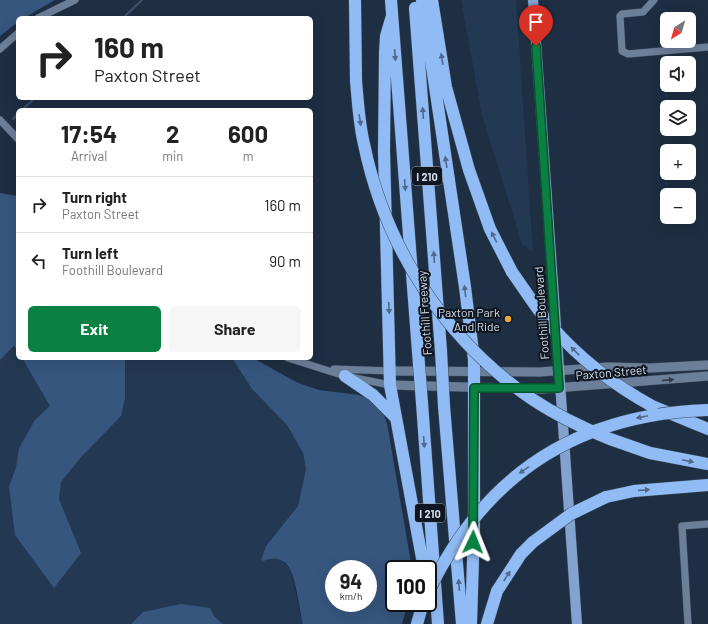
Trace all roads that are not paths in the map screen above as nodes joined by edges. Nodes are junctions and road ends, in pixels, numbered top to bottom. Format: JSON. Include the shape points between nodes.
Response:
{"nodes":[{"id":1,"x":75,"y":0,"type":"edge"},
{"id":2,"x":355,"y":0,"type":"edge"},
{"id":3,"x":391,"y":0,"type":"edge"},
{"id":4,"x":414,"y":0,"type":"edge"},
{"id":5,"x":422,"y":0,"type":"edge"},
{"id":6,"x":432,"y":0,"type":"edge"},
{"id":7,"x":532,"y":0,"type":"edge"},
{"id":8,"x":654,"y":0,"type":"edge"},
{"id":9,"x":42,"y":16,"type":"edge"},
{"id":10,"x":392,"y":16,"type":"junction"},
{"id":11,"x":16,"y":35,"type":"edge"},
{"id":12,"x":708,"y":47,"type":"edge"},
{"id":13,"x":0,"y":49,"type":"edge"},
{"id":14,"x":0,"y":120,"type":"edge"},
{"id":15,"x":16,"y":137,"type":"edge"},
{"id":16,"x":295,"y":360,"type":"edge"},
{"id":17,"x":708,"y":365,"type":"edge"},
{"id":18,"x":326,"y":369,"type":"junction"},
{"id":19,"x":391,"y":371,"type":"junction"},
{"id":20,"x":474,"y":371,"type":"junction"},
{"id":21,"x":558,"y":371,"type":"junction"},
{"id":22,"x":345,"y":376,"type":"junction"},
{"id":23,"x":708,"y":376,"type":"edge"},
{"id":24,"x":390,"y":385,"type":"junction"},
{"id":25,"x":474,"y":388,"type":"junction"},
{"id":26,"x":559,"y":388,"type":"junction"},
{"id":27,"x":708,"y":410,"type":"edge"},
{"id":28,"x":395,"y":417,"type":"junction"},
{"id":29,"x":708,"y":429,"type":"edge"},
{"id":30,"x":708,"y":464,"type":"edge"},
{"id":31,"x":708,"y":485,"type":"edge"},
{"id":32,"x":708,"y":524,"type":"edge"},
{"id":33,"x":423,"y":560,"type":"edge"},
{"id":34,"x":437,"y":573,"type":"edge"},
{"id":35,"x":420,"y":612,"type":"edge"},
{"id":36,"x":429,"y":612,"type":"edge"},
{"id":37,"x":417,"y":624,"type":"edge"},
{"id":38,"x":430,"y":624,"type":"edge"},
{"id":39,"x":438,"y":624,"type":"edge"},
{"id":40,"x":462,"y":624,"type":"edge"},
{"id":41,"x":471,"y":624,"type":"edge"},
{"id":42,"x":487,"y":624,"type":"edge"},
{"id":43,"x":577,"y":624,"type":"edge"},
{"id":44,"x":688,"y":624,"type":"edge"}],
"edges":[{"from":1,"to":9,"type":"street"},
{"from":2,"to":30,"type":"highway","one_way":true,"bridge":true,"via":[[356,81],[364,144],[382,206],[404,255],[422,288],[442,316],[485,362],[515,387],[556,413],[610,439],[650,453]]},
{"from":3,"to":10,"type":"highway","name":"Foothill Freeway","number":"I 210"},
{"from":40,"to":4,"type":"highway","name":"Foothill Freeway","number":"I 210","one_way":true,"bridge":true},
{"from":20,"to":5,"type":"highway","one_way":true,"via":[[465,287]]},
{"from":29,"to":6,"type":"highway","one_way":true,"bridge":true,"via":[[652,406],[623,389],[587,362],[552,327],[512,272],[490,229],[469,170],[446,87]]},
{"from":7,"to":21,"type":"main road","name":"Foothill Boulevard"},
{"from":8,"to":12,"type":"street","via":[[644,12],[620,16],[622,51],[628,54]]},
{"from":10,"to":19,"type":"highway","one_way":true,"via":[[386,42],[384,151]]},
{"from":10,"to":39,"type":"highway","name":"Foothill Freeway","number":"I 210","one_way":true,"bridge":true},
{"from":11,"to":13,"type":"street"},
{"from":14,"to":15,"type":"street"},
{"from":16,"to":18,"type":"street","name":"Paxton Street"},
{"from":17,"to":21,"type":"street","name":"Paxton Street"},
{"from":18,"to":19,"type":"street","name":"Paxton Street"},
{"from":18,"to":22,"type":"street","name":"Paxton Street"},
{"from":19,"to":20,"type":"street","name":"Paxton Street"},
{"from":19,"to":24,"type":"highway"},
{"from":20,"to":21,"type":"street","name":"Paxton Street"},
{"from":20,"to":25,"type":"highway"},
{"from":21,"to":26,"type":"main road","name":"Foothill Boulevard"},
{"from":22,"to":24,"type":"street","name":"Paxton Street"},
{"from":22,"to":28,"type":"highway","via":[[373,395]]},
{"from":26,"to":23,"type":"street","name":"Paxton Street","one_way":true},
{"from":24,"to":25,"type":"street","name":"Paxton Street"},
{"from":24,"to":28,"type":"highway"},
{"from":25,"to":26,"type":"street","name":"Paxton Street"},
{"from":25,"to":41,"type":"highway"},
{"from":26,"to":43,"type":"main road","name":"Foothill Boulevard"},
{"from":27,"to":34,"type":"highway","one_way":true,"bridge":true,"via":[[678,411],[624,421],[576,439],[546,455],[514,477],[490,499],[462,532]]},
{"from":28,"to":33,"type":"highway"},
{"from":42,"to":31,"type":"highway","one_way":true,"bridge":true,"via":[[498,591],[521,554],[571,514],[606,498],[634,490]]},
{"from":32,"to":44,"type":"street","via":[[682,526]]},
{"from":35,"to":37,"type":"highway"},
{"from":36,"to":38,"type":"highway"}]}
